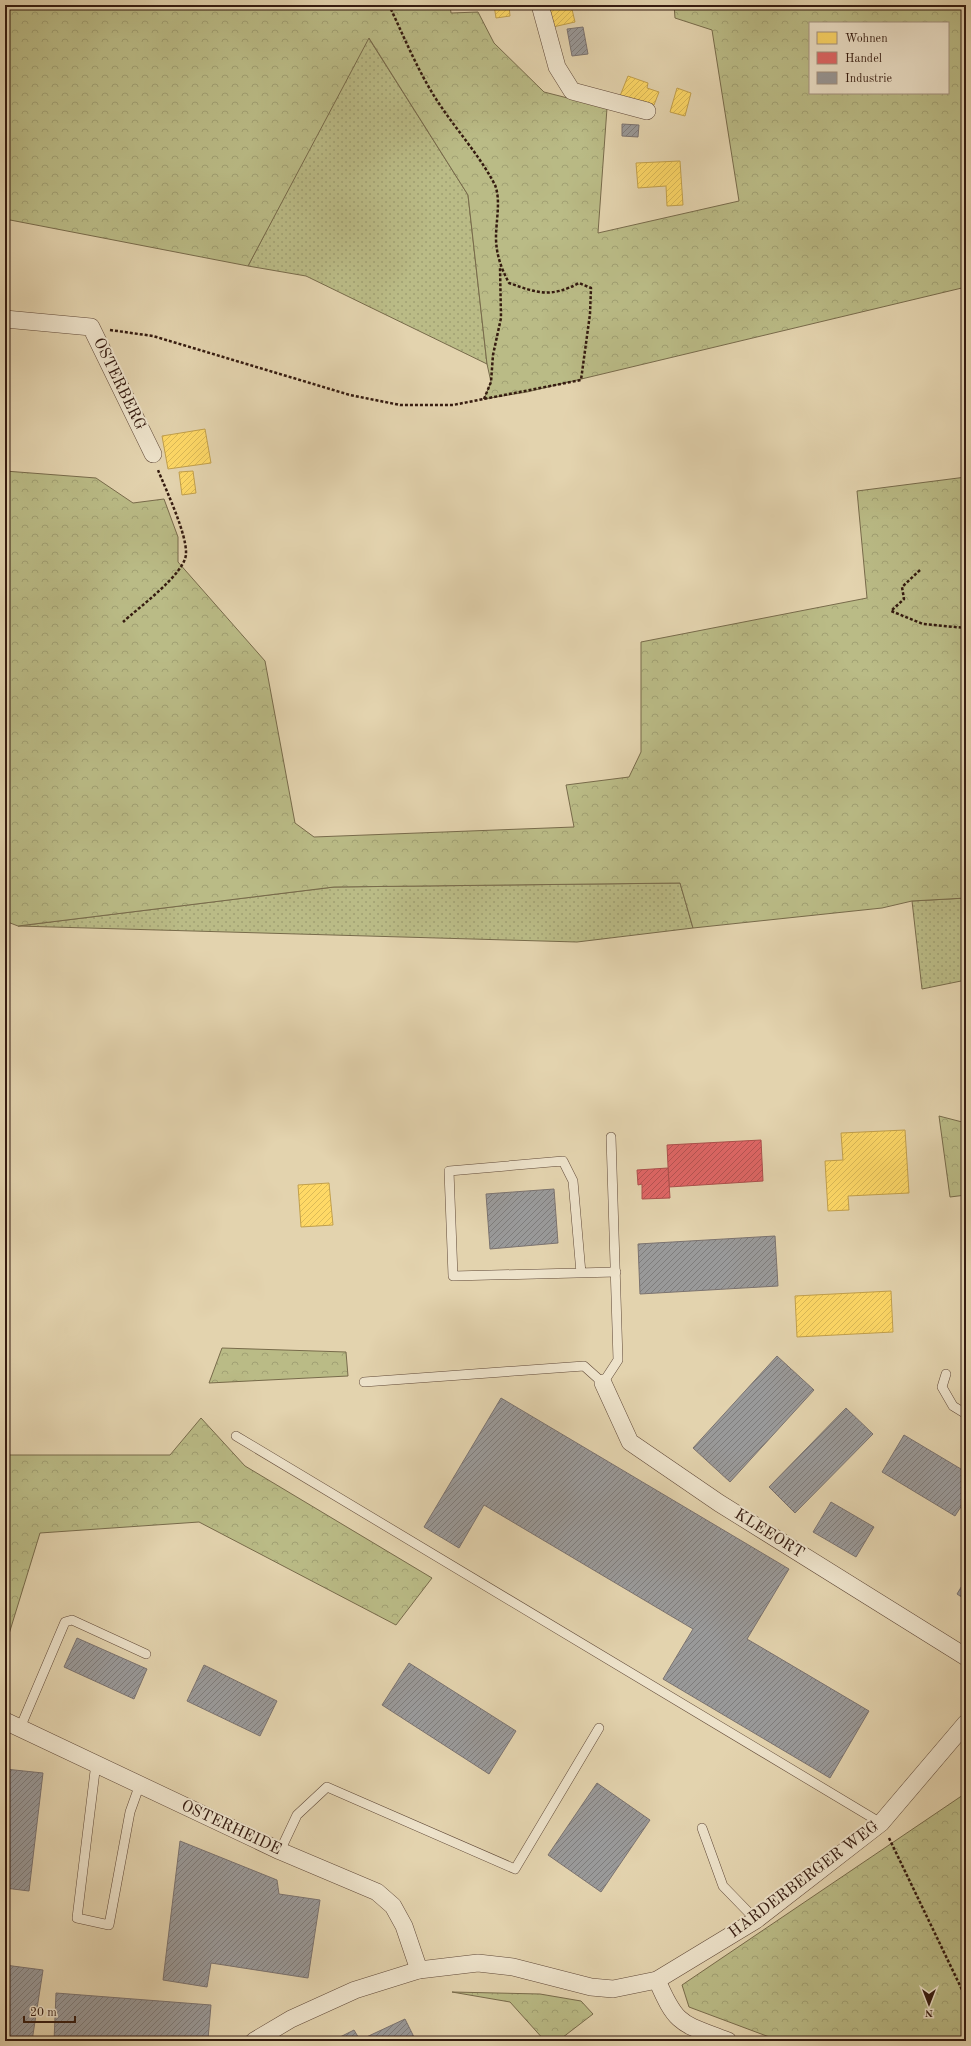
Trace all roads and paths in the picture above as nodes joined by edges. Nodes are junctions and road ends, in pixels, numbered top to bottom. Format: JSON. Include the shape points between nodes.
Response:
{"nodes":[{"id":1,"x":389,"y":5,"type":"edge"},
{"id":2,"x":540,"y":5,"type":"edge"},
{"id":3,"x":647,"y":111,"type":"dead end"},
{"id":4,"x":500,"y":266,"type":"junction"},
{"id":5,"x":5,"y":319,"type":"edge"},
{"id":6,"x":91,"y":327,"type":"junction"},
{"id":7,"x":484,"y":399,"type":"junction"},
{"id":8,"x":152,"y":454,"type":"joint"},
{"id":9,"x":920,"y":570,"type":"dead end"},
{"id":10,"x":123,"y":622,"type":"dead end"},
{"id":11,"x":966,"y":628,"type":"edge"},
{"id":12,"x":611,"y":1137,"type":"dead end"},
{"id":13,"x":616,"y":1272,"type":"junction"},
{"id":14,"x":581,"y":1273,"type":"junction"},
{"id":15,"x":946,"y":1374,"type":"dead end"},
{"id":16,"x":364,"y":1382,"type":"dead end"},
{"id":17,"x":602,"y":1383,"type":"junction"},
{"id":18,"x":966,"y":1414,"type":"edge"},
{"id":19,"x":236,"y":1436,"type":"dead end"},
{"id":20,"x":146,"y":1654,"type":"dead end"},
{"id":21,"x":966,"y":1657,"type":"edge"},
{"id":22,"x":966,"y":1723,"type":"edge"},
{"id":23,"x":12,"y":1725,"type":"edge"},
{"id":24,"x":599,"y":1728,"type":"dead end"},
{"id":25,"x":96,"y":1763,"type":"junction"},
{"id":26,"x":140,"y":1784,"type":"junction"},
{"id":27,"x":881,"y":1823,"type":"junction"},
{"id":28,"x":702,"y":1828,"type":"dead end"},
{"id":29,"x":280,"y":1851,"type":"junction"},
{"id":30,"x":756,"y":1920,"type":"junction"},
{"id":31,"x":419,"y":1970,"type":"junction"},
{"id":32,"x":657,"y":1980,"type":"junction"},
{"id":33,"x":966,"y":1998,"type":"edge"},
{"id":34,"x":254,"y":2041,"type":"edge"},
{"id":35,"x":728,"y":2041,"type":"edge"}],
"edges":[{"from":1,"to":4,"type":"path","via":[[422,76],[496,187],[496,238]]},
{"from":2,"to":3,"type":"street","via":[[557,67],[572,91]]},
{"from":4,"to":7,"type":"path","via":[[501,318],[493,355],[491,382]]},
{"from":4,"to":7,"type":"path","via":[[508,283],[536,293],[564,291],[579,283],[591,288],[590,314],[581,380]]},
{"from":5,"to":6,"type":"street","name":"OSTERBERG"},
{"from":6,"to":7,"type":"path","via":[[153,336],[350,395],[400,405],[453,405]]},
{"from":6,"to":8,"type":"street","name":"OSTERBERG"},
{"from":8,"to":10,"type":"path","via":[[185,537],[186,555],[176,574]]},
{"from":9,"to":11,"type":"path","via":[[902,587],[904,599],[891,611],[923,624]]},
{"from":12,"to":13,"type":"lane"},
{"from":13,"to":14,"type":"lane"},
{"from":13,"to":17,"type":"lane","via":[[618,1360]]},
{"from":14,"to":14,"type":"lane","via":[[453,1276],[449,1171],[563,1161],[573,1181]]},
{"from":15,"to":18,"type":"lane","via":[[942,1387],[953,1406]]},
{"from":16,"to":17,"type":"lane","via":[[584,1366]]},
{"from":17,"to":21,"type":"street","name":"KLEEORT","via":[[630,1442],[719,1503]]},
{"from":19,"to":27,"type":"lane"},
{"from":20,"to":23,"type":"lane","via":[[72,1620],[65,1622]]},
{"from":22,"to":27,"type":"street","name":"HARDERBERGER WEG"},
{"from":23,"to":25,"type":"street","name":"OSTERHEIDE"},
{"from":24,"to":29,"type":"lane","via":[[515,1869],[327,1787],[297,1815]]},
{"from":25,"to":26,"type":"street","name":"OSTERHEIDE"},
{"from":25,"to":26,"type":"lane","via":[[77,1918],[109,1925],[130,1812]]},
{"from":26,"to":29,"type":"street","name":"OSTERHEIDE"},
{"from":27,"to":30,"type":"street","name":"HARDERBERGER WEG"},
{"from":27,"to":33,"type":"path"},
{"from":28,"to":30,"type":"lane","via":[[723,1886]]},
{"from":29,"to":31,"type":"street","name":"OSTERHEIDE","via":[[377,1892],[393,1906],[404,1926]]},
{"from":30,"to":32,"type":"street","name":"HARDERBERGER WEG"},
{"from":31,"to":32,"type":"street","name":"HARDERBERGER WEG","via":[[478,1963],[512,1967],[591,1987],[613,1989]]},
{"from":31,"to":34,"type":"street","name":"HARDERBERGER WEG","via":[[355,1990],[291,2020]]},
{"from":32,"to":35,"type":"street","via":[[668,2006],[684,2024]]}]}
